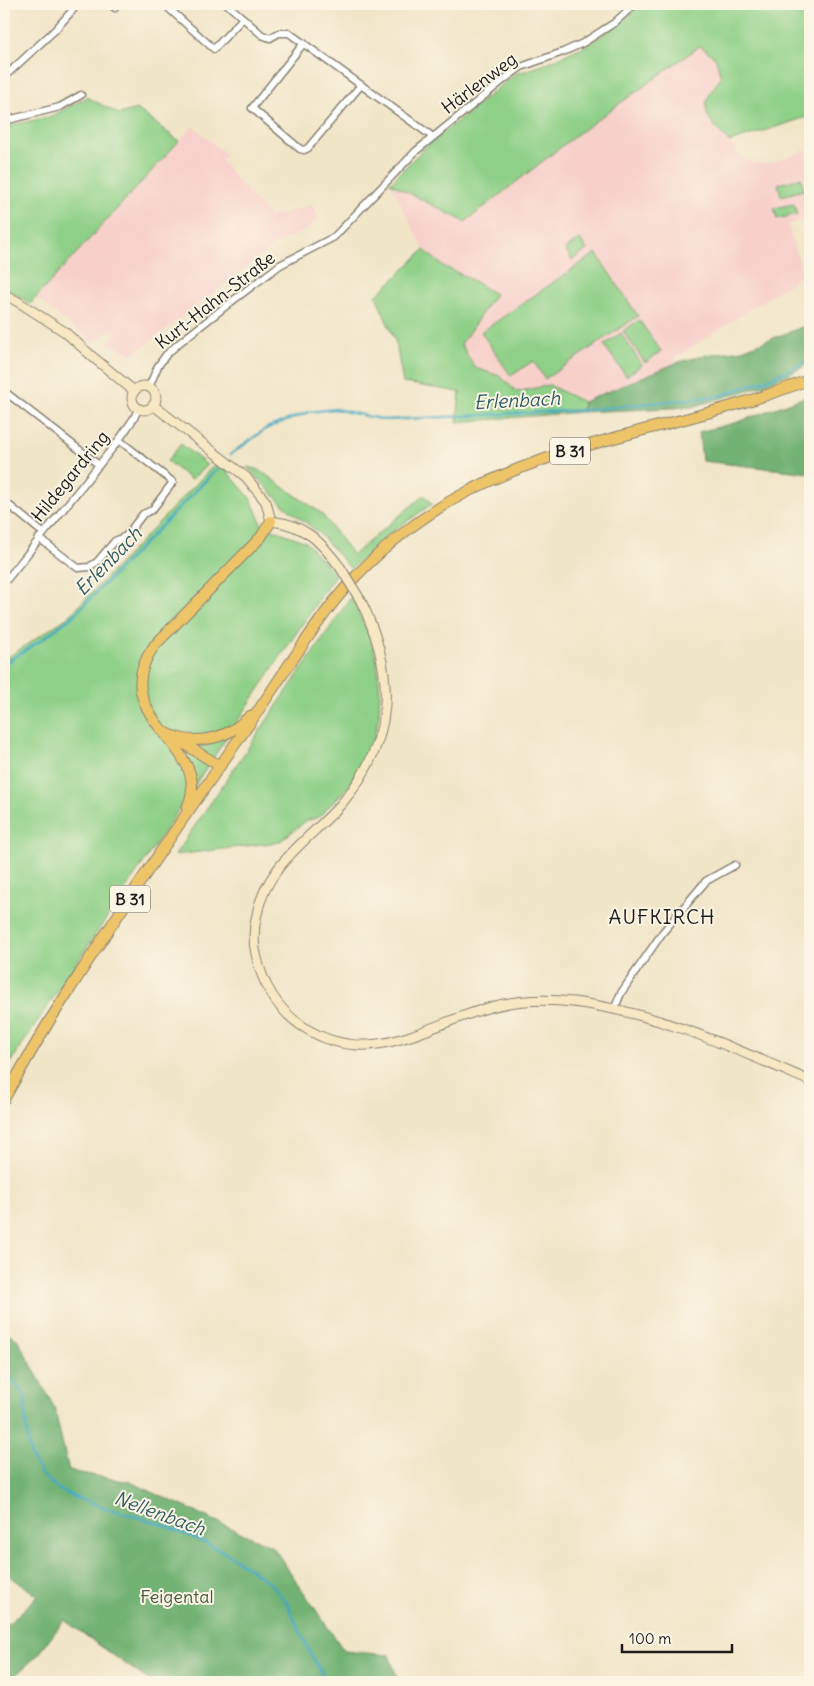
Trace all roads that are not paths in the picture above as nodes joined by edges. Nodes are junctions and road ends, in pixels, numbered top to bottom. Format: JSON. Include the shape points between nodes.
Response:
{"nodes":[{"id":1,"x":78,"y":4,"type":"edge"},
{"id":2,"x":168,"y":4,"type":"edge"},
{"id":3,"x":227,"y":4,"type":"edge"},
{"id":4,"x":635,"y":4,"type":"edge"},
{"id":5,"x":243,"y":18,"type":"junction"},
{"id":6,"x":304,"y":43,"type":"junction"},
{"id":7,"x":4,"y":77,"type":"edge"},
{"id":8,"x":360,"y":85,"type":"junction"},
{"id":9,"x":81,"y":94,"type":"dead end"},
{"id":10,"x":4,"y":121,"type":"edge"},
{"id":11,"x":433,"y":137,"type":"junction"},
{"id":12,"x":379,"y":188,"type":"joint"},
{"id":13,"x":4,"y":294,"type":"edge"},
{"id":14,"x":810,"y":379,"type":"edge"},
{"id":15,"x":149,"y":387,"type":"junction"},
{"id":16,"x":4,"y":391,"type":"edge"},
{"id":17,"x":134,"y":391,"type":"junction"},
{"id":18,"x":153,"y":405,"type":"junction"},
{"id":19,"x":138,"y":409,"type":"junction"},
{"id":20,"x":119,"y":440,"type":"junction"},
{"id":21,"x":99,"y":466,"type":"junction"},
{"id":22,"x":4,"y":501,"type":"edge"},
{"id":23,"x":271,"y":521,"type":"junction"},
{"id":24,"x":41,"y":535,"type":"junction"},
{"id":25,"x":4,"y":583,"type":"edge"},
{"id":26,"x":262,"y":706,"type":"junction"},
{"id":27,"x":170,"y":738,"type":"junction"},
{"id":28,"x":218,"y":768,"type":"junction"},
{"id":29,"x":176,"y":829,"type":"junction"},
{"id":30,"x":735,"y":865,"type":"dead end"},
{"id":31,"x":614,"y":1010,"type":"junction"},
{"id":32,"x":810,"y":1081,"type":"edge"},
{"id":33,"x":4,"y":1099,"type":"edge"}],
"edges":[{"from":1,"to":7,"type":"street"},
{"from":2,"to":5,"type":"street","via":[[166,6],[214,49]]},
{"from":3,"to":5,"type":"street"},
{"from":4,"to":11,"type":"street","name":"Härlenweg","via":[[614,23],[583,43],[521,67]]},
{"from":5,"to":6,"type":"street","via":[[262,35],[270,38],[279,33],[289,33]]},
{"from":6,"to":8,"type":"street"},
{"from":6,"to":8,"type":"street","via":[[252,108],[300,149],[308,148]]},
{"from":8,"to":11,"type":"street"},
{"from":9,"to":10,"type":"street","via":[[60,107]]},
{"from":11,"to":12,"type":"street","name":"Härlenweg"},
{"from":12,"to":15,"type":"street","name":"Kurt-Hahn-Straße","via":[[334,236],[280,265],[179,343],[158,366]]},
{"from":13,"to":17,"type":"street","via":[[65,332]]},
{"from":14,"to":26,"type":"main road","number":"B 31","via":[[751,401],[534,463],[486,482],[442,506],[394,541],[356,576],[323,616]]},
{"from":15,"to":17,"type":"street","via":[[142,386]]},
{"from":15,"to":18,"type":"street","via":[[156,396]]},
{"from":16,"to":21,"type":"street"},
{"from":17,"to":19,"type":"street","via":[[132,402]]},
{"from":18,"to":19,"type":"street","via":[[146,410]]},
{"from":18,"to":23,"type":"street","via":[[246,477],[266,502]]},
{"from":19,"to":20,"type":"street","name":"Hildegardring"},
{"from":20,"to":21,"type":"street","name":"Hildegardring"},
{"from":20,"to":24,"type":"street","via":[[173,482],[152,510],[143,514],[126,536],[115,541],[97,562],[89,566],[78,568]]},
{"from":21,"to":24,"type":"street","name":"Hildegardring"},
{"from":22,"to":24,"type":"street"},
{"from":23,"to":27,"type":"main road","via":[[261,537],[150,652],[142,674],[142,697],[147,711]]},
{"from":23,"to":31,"type":"street","bridge":true,"via":[[294,525],[308,532],[340,567],[361,601],[375,633],[383,664],[385,698],[380,737],[361,776],[342,802],[287,857],[270,878],[259,902],[255,951],[271,995],[287,1014],[313,1033],[332,1042],[355,1046],[383,1044],[494,1006],[523,1001],[573,1002]]},
{"from":24,"to":25,"type":"street","name":"Hildegardring"},
{"from":26,"to":27,"type":"main road","via":[[235,729],[217,737]]},
{"from":26,"to":28,"type":"main road","number":"B 31"},
{"from":27,"to":28,"type":"main road"},
{"from":27,"to":29,"type":"main road","via":[[189,768],[192,786],[188,804]]},
{"from":28,"to":29,"type":"main road","number":"B 31"},
{"from":29,"to":33,"type":"main road","number":"B 31","via":[[49,1022]]},
{"from":30,"to":31,"type":"street","via":[[706,881],[669,925],[621,993]]},
{"from":31,"to":32,"type":"street","via":[[693,1032]]}]}
